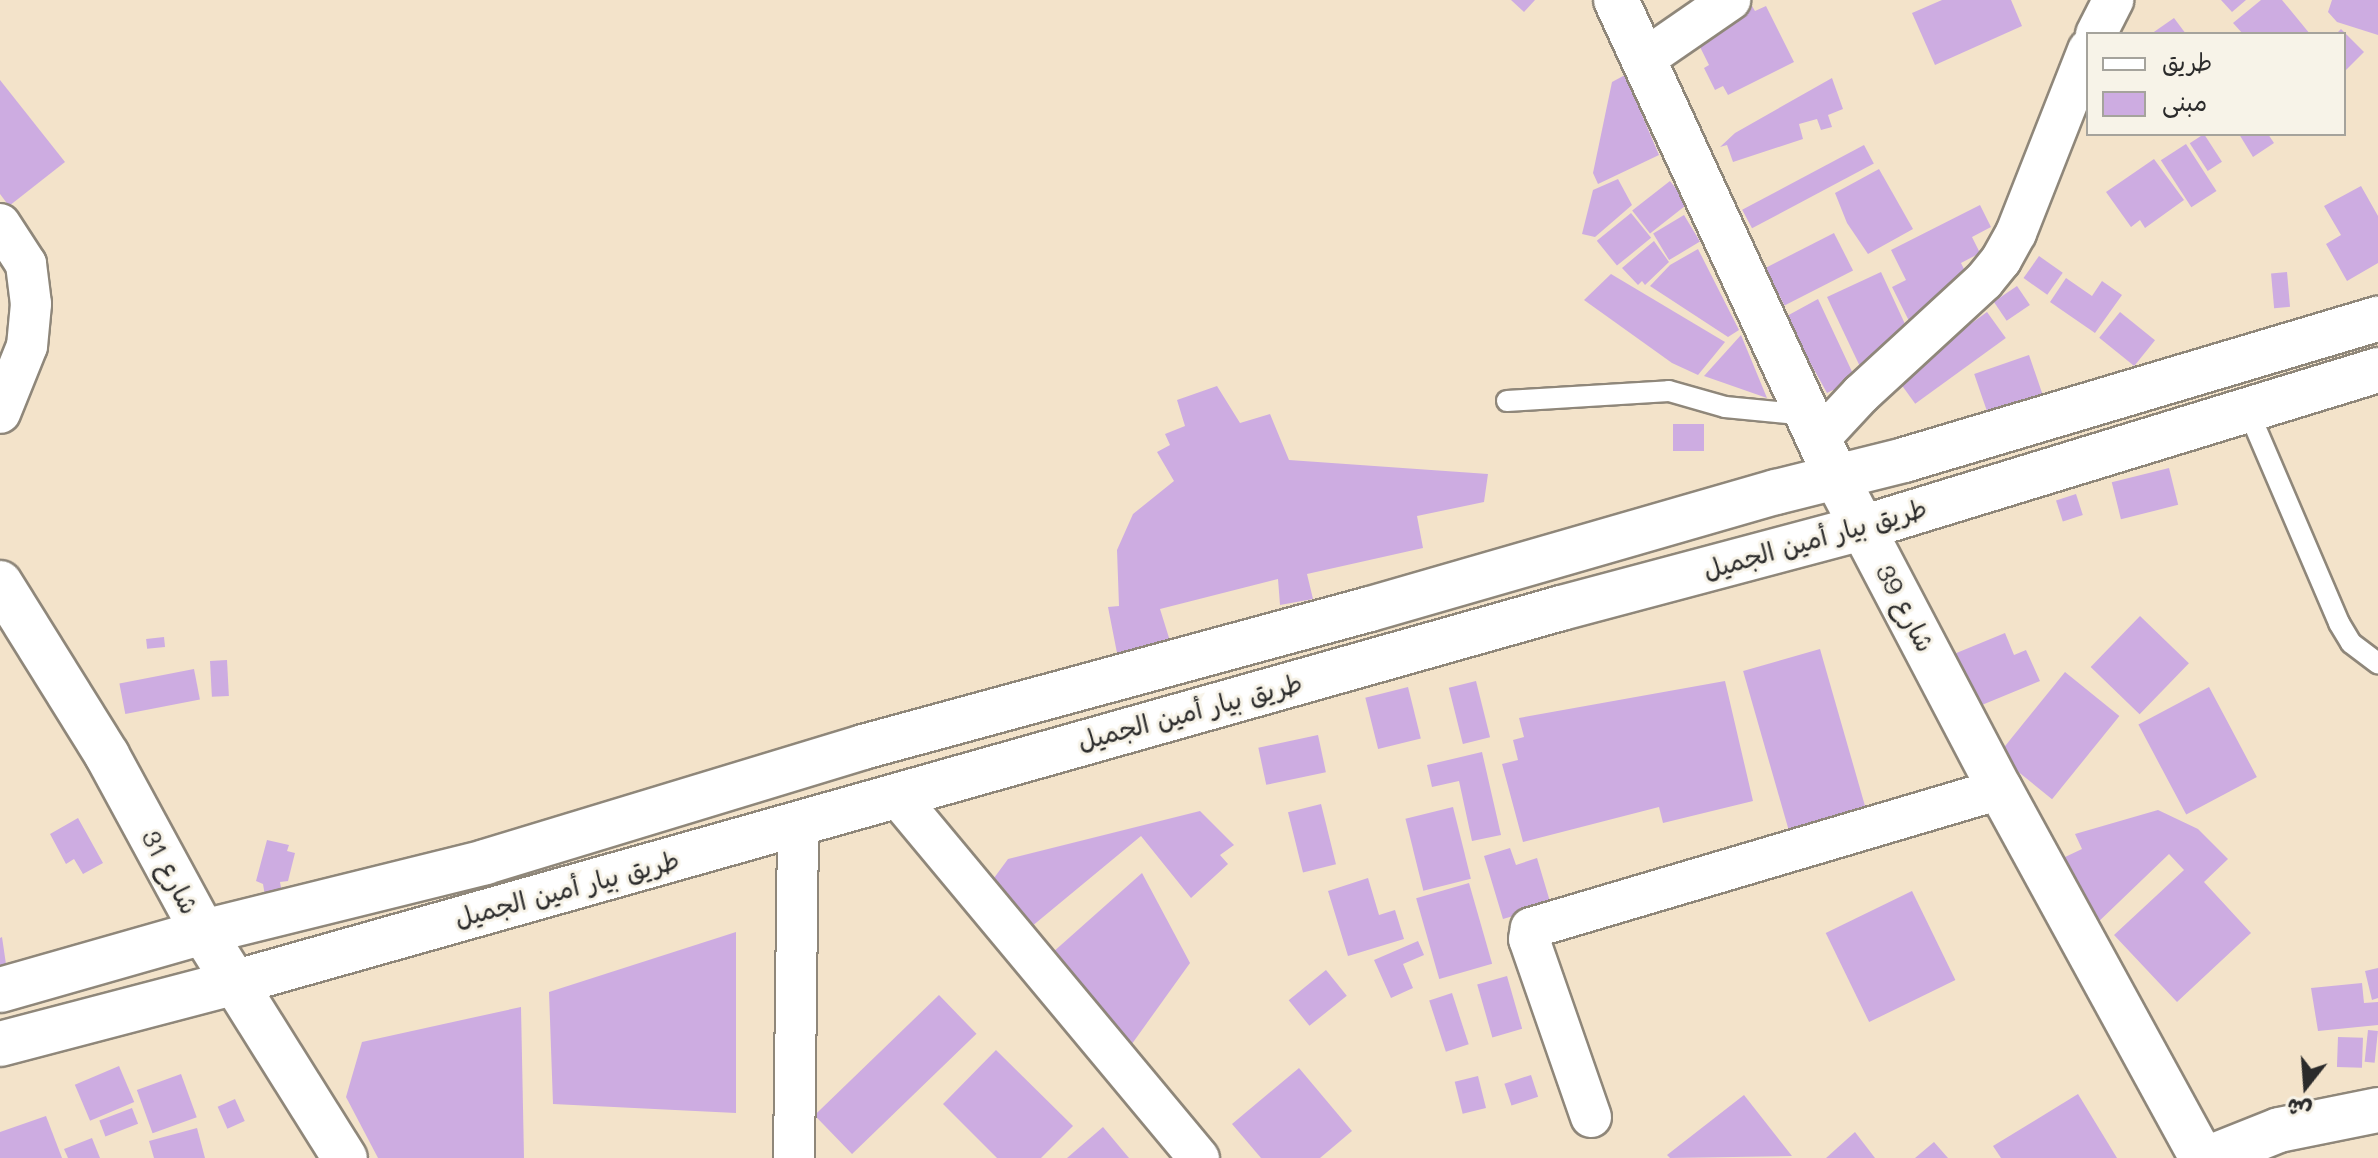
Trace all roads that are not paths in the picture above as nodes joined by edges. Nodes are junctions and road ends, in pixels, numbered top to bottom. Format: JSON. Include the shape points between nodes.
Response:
{"nodes":[{"id":1,"x":1616,"y":0,"type":"edge"},
{"id":2,"x":1730,"y":0,"type":"edge"},
{"id":3,"x":2113,"y":0,"type":"edge"},
{"id":4,"x":2097,"y":32,"type":"edge"},
{"id":5,"x":2086,"y":55,"type":"edge"},
{"id":6,"x":1643,"y":60,"type":"junction"},
{"id":7,"x":0,"y":224,"type":"edge"},
{"id":8,"x":2378,"y":319,"type":"edge"},
{"id":9,"x":2378,"y":370,"type":"edge"},
{"id":10,"x":1507,"y":401,"type":"dead end"},
{"id":11,"x":2247,"y":408,"type":"junction"},
{"id":12,"x":0,"y":413,"type":"edge"},
{"id":13,"x":1814,"y":427,"type":"junction"},
{"id":14,"x":1837,"y":479,"type":"junction"},
{"id":15,"x":1862,"y":528,"type":"junction"},
{"id":16,"x":0,"y":583,"type":"edge"},
{"id":17,"x":2378,"y":663,"type":"edge"},
{"id":18,"x":2000,"y":789,"type":"junction"},
{"id":19,"x":898,"y":797,"type":"junction"},
{"id":20,"x":798,"y":826,"type":"junction"},
{"id":21,"x":203,"y":932,"type":"junction"},
{"id":22,"x":237,"y":982,"type":"junction"},
{"id":23,"x":0,"y":990,"type":"edge"},
{"id":24,"x":0,"y":1044,"type":"edge"},
{"id":25,"x":2378,"y":1110,"type":"edge"},
{"id":26,"x":1591,"y":1117,"type":"dead end"},
{"id":27,"x":345,"y":1158,"type":"edge"},
{"id":28,"x":794,"y":1158,"type":"edge"},
{"id":29,"x":1199,"y":1158,"type":"edge"},
{"id":30,"x":2202,"y":1158,"type":"edge"},
{"id":31,"x":2209,"y":1158,"type":"edge"}],
"edges":[{"from":1,"to":6,"type":"main road","name":"شارع 39"},
{"from":2,"to":6,"type":"street"},
{"from":3,"to":4,"type":"street"},
{"from":5,"to":13,"type":"street","via":[[2001,260],[1861,394]]},
{"from":6,"to":13,"type":"main road","name":"شارع 39"},
{"from":7,"to":12,"type":"street","via":[[26,264],[31,304],[27,346]]},
{"from":8,"to":14,"type":"main road","name":"طريق بيار أمين الجميل"},
{"from":9,"to":11,"type":"main road","name":"طريق بيار أمين الجميل"},
{"from":10,"to":13,"type":"lane","via":[[1669,391]]},
{"from":11,"to":15,"type":"main road","name":"طريق بيار أمين الجميل"},
{"from":11,"to":17,"type":"lane","via":[[2339,623],[2351,643]]},
{"from":13,"to":14,"type":"main road","name":"شارع 39"},
{"from":14,"to":15,"type":"main road","name":"شارع 39"},
{"from":14,"to":21,"type":"main road","name":"طريق بيار أمين الجميل","via":[[863,747],[485,862]]},
{"from":15,"to":18,"type":"main road","name":"شارع 39"},
{"from":15,"to":19,"type":"main road","name":"طريق بيار أمين الجميل"},
{"from":16,"to":21,"type":"main road","name":"شارع 31","via":[[107,755]]},
{"from":18,"to":26,"type":"street","via":[[1531,928],[1529,939]]},
{"from":18,"to":30,"type":"main road","name":"شارع 39"},
{"from":19,"to":20,"type":"main road","name":"طريق بيار أمين الجميل"},
{"from":19,"to":29,"type":"street"},
{"from":20,"to":22,"type":"main road","name":"طريق بيار أمين الجميل"},
{"from":20,"to":28,"type":"street"},
{"from":21,"to":22,"type":"main road","name":"شارع 31"},
{"from":21,"to":23,"type":"main road","name":"طريق بيار أمين الجميل"},
{"from":22,"to":24,"type":"main road","name":"طريق بيار أمين الجميل"},
{"from":22,"to":27,"type":"main road","name":"شارع 31"},
{"from":25,"to":31,"type":"main road","via":[[2279,1130]]}]}
